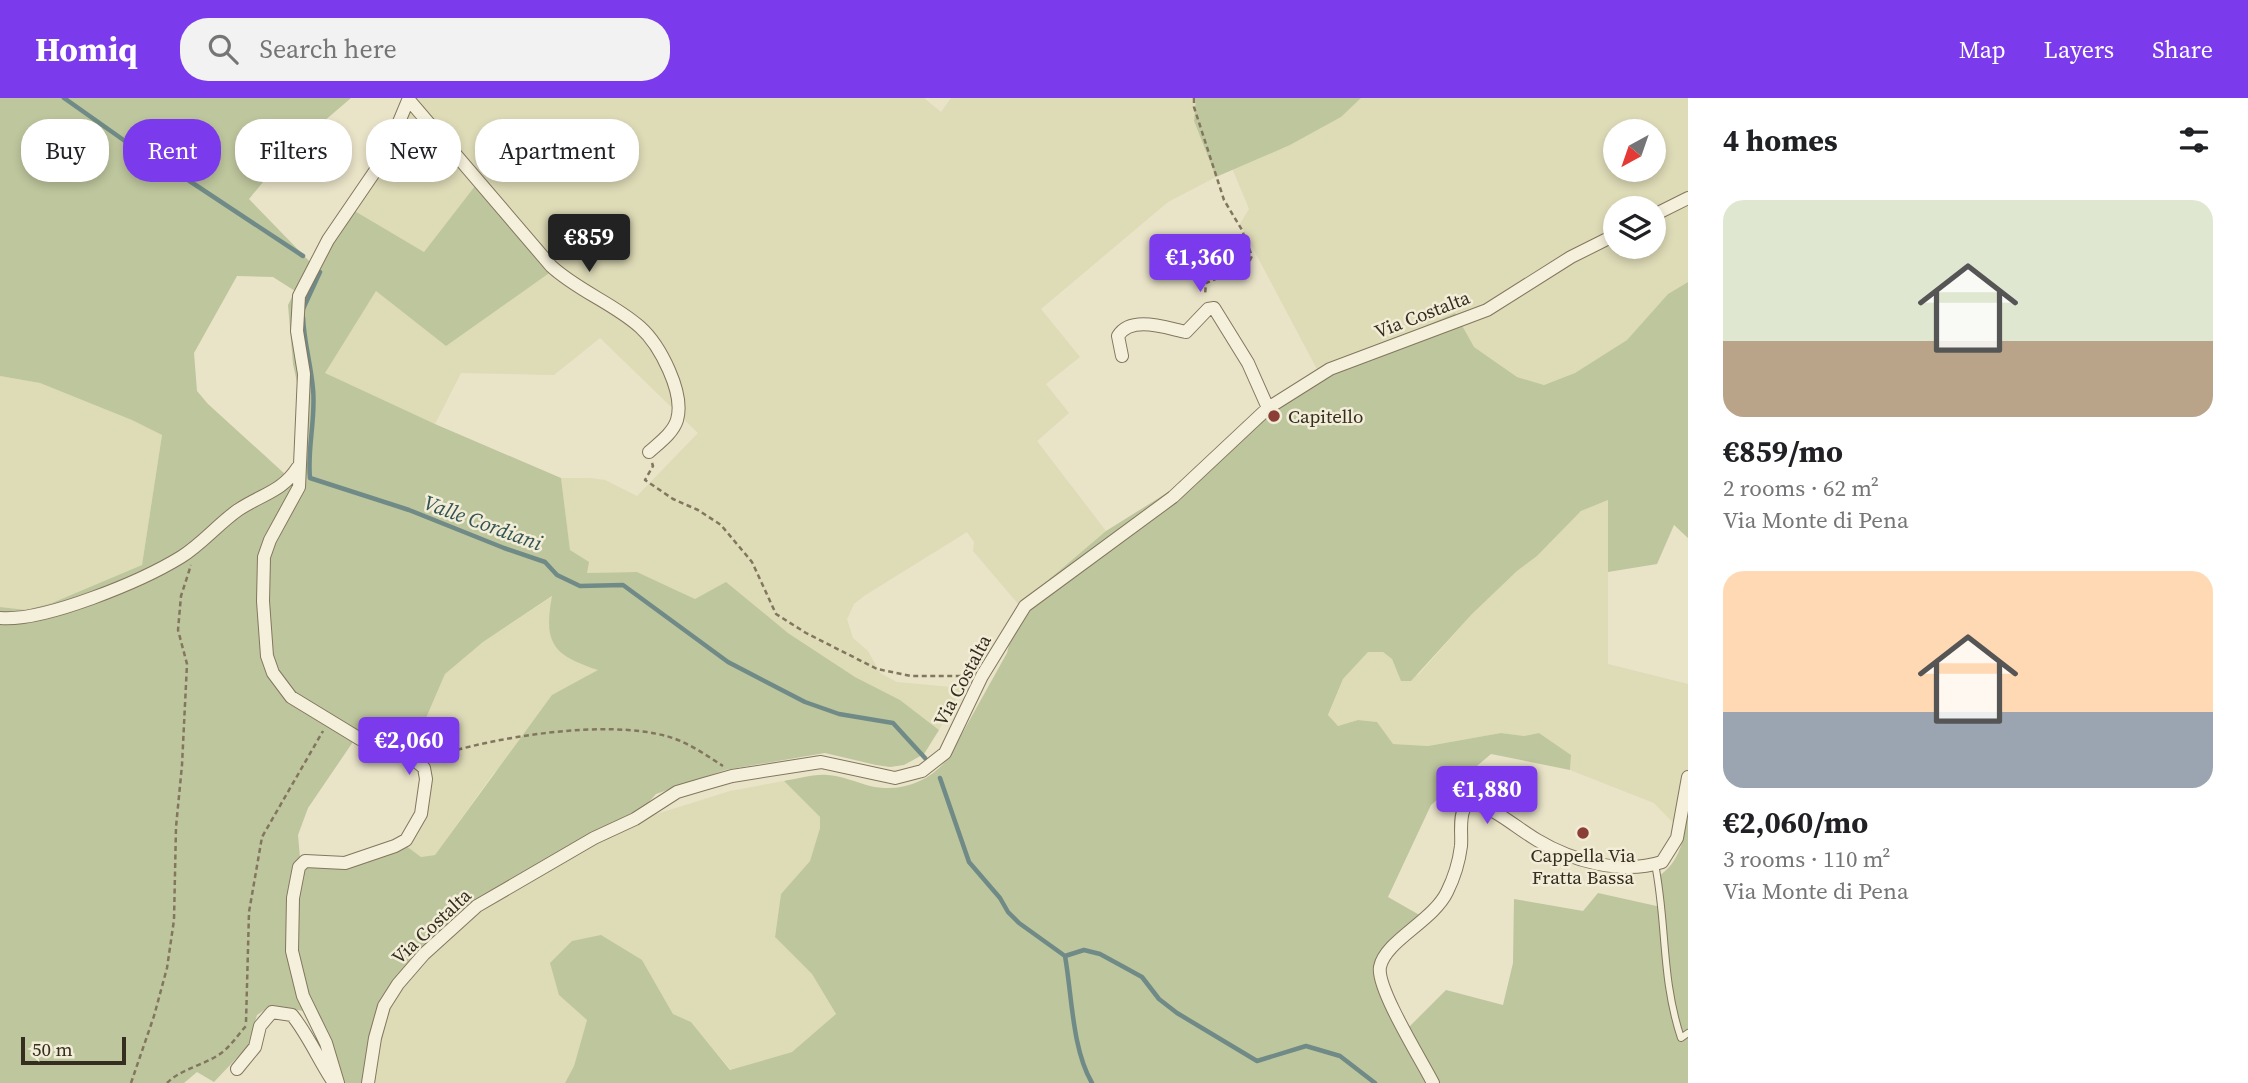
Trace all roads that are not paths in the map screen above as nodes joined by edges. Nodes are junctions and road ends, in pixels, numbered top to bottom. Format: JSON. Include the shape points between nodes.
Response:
{"nodes":[{"id":1,"x":409,"y":99,"type":"edge"},
{"id":2,"x":1688,"y":198,"type":"edge"},
{"id":3,"x":1666,"y":209,"type":"edge"},
{"id":4,"x":1603,"y":241,"type":"edge"},
{"id":5,"x":1122,"y":356,"type":"dead end"},
{"id":6,"x":1268,"y":408,"type":"junction"},
{"id":7,"x":649,"y":452,"type":"road end"},
{"id":8,"x":300,"y":465,"type":"junction"},
{"id":9,"x":0,"y":618,"type":"edge"},
{"id":10,"x":1688,"y":777,"type":"edge"},
{"id":11,"x":1655,"y":864,"type":"junction"},
{"id":12,"x":1688,"y":1033,"type":"edge"},
{"id":13,"x":237,"y":1069,"type":"dead end"},
{"id":14,"x":336,"y":1083,"type":"edge"},
{"id":15,"x":368,"y":1083,"type":"edge"},
{"id":16,"x":1433,"y":1083,"type":"edge"}],
"edges":[{"from":1,"to":7,"type":"street","via":[[551,266],[642,328],[654,344],[674,380],[678,408],[670,431]]},
{"from":1,"to":8,"type":"street","via":[[384,158],[328,240],[299,296],[304,374]]},
{"from":2,"to":3,"type":"street"},
{"from":4,"to":6,"type":"street","name":"Via Costalta","via":[[1487,310],[1330,369]]},
{"from":5,"to":6,"type":"street","via":[[1118,336],[1123,328],[1135,324],[1186,332],[1208,309],[1214,309],[1248,363]]},
{"from":6,"to":15,"type":"street","name":"Via Costalta","via":[[1172,497],[1025,607],[982,676],[945,753],[922,771],[895,778],[821,762],[732,776],[677,792],[594,838],[477,906],[424,954],[384,1006]]},
{"from":8,"to":9,"type":"street","via":[[289,482],[236,512],[181,557],[129,583],[43,614]]},
{"from":8,"to":14,"type":"street","via":[[299,488],[264,557],[265,640],[273,673],[292,697],[360,739],[420,762],[426,779],[421,814],[406,840],[345,863],[305,861],[299,867],[292,951],[303,996],[326,1044]]},
{"from":10,"to":11,"type":"street","via":[[1676,838],[1662,862]]},
{"from":11,"to":12,"type":"lane","via":[[1672,1012],[1681,1038]]},
{"from":11,"to":16,"type":"street","via":[[1643,868],[1600,863],[1562,853],[1488,807],[1471,802],[1466,806],[1458,860],[1446,895],[1430,916],[1390,949],[1380,968],[1385,992]]},
{"from":13,"to":14,"type":"street","via":[[255,1047],[260,1026],[272,1012],[292,1015]]}]}
